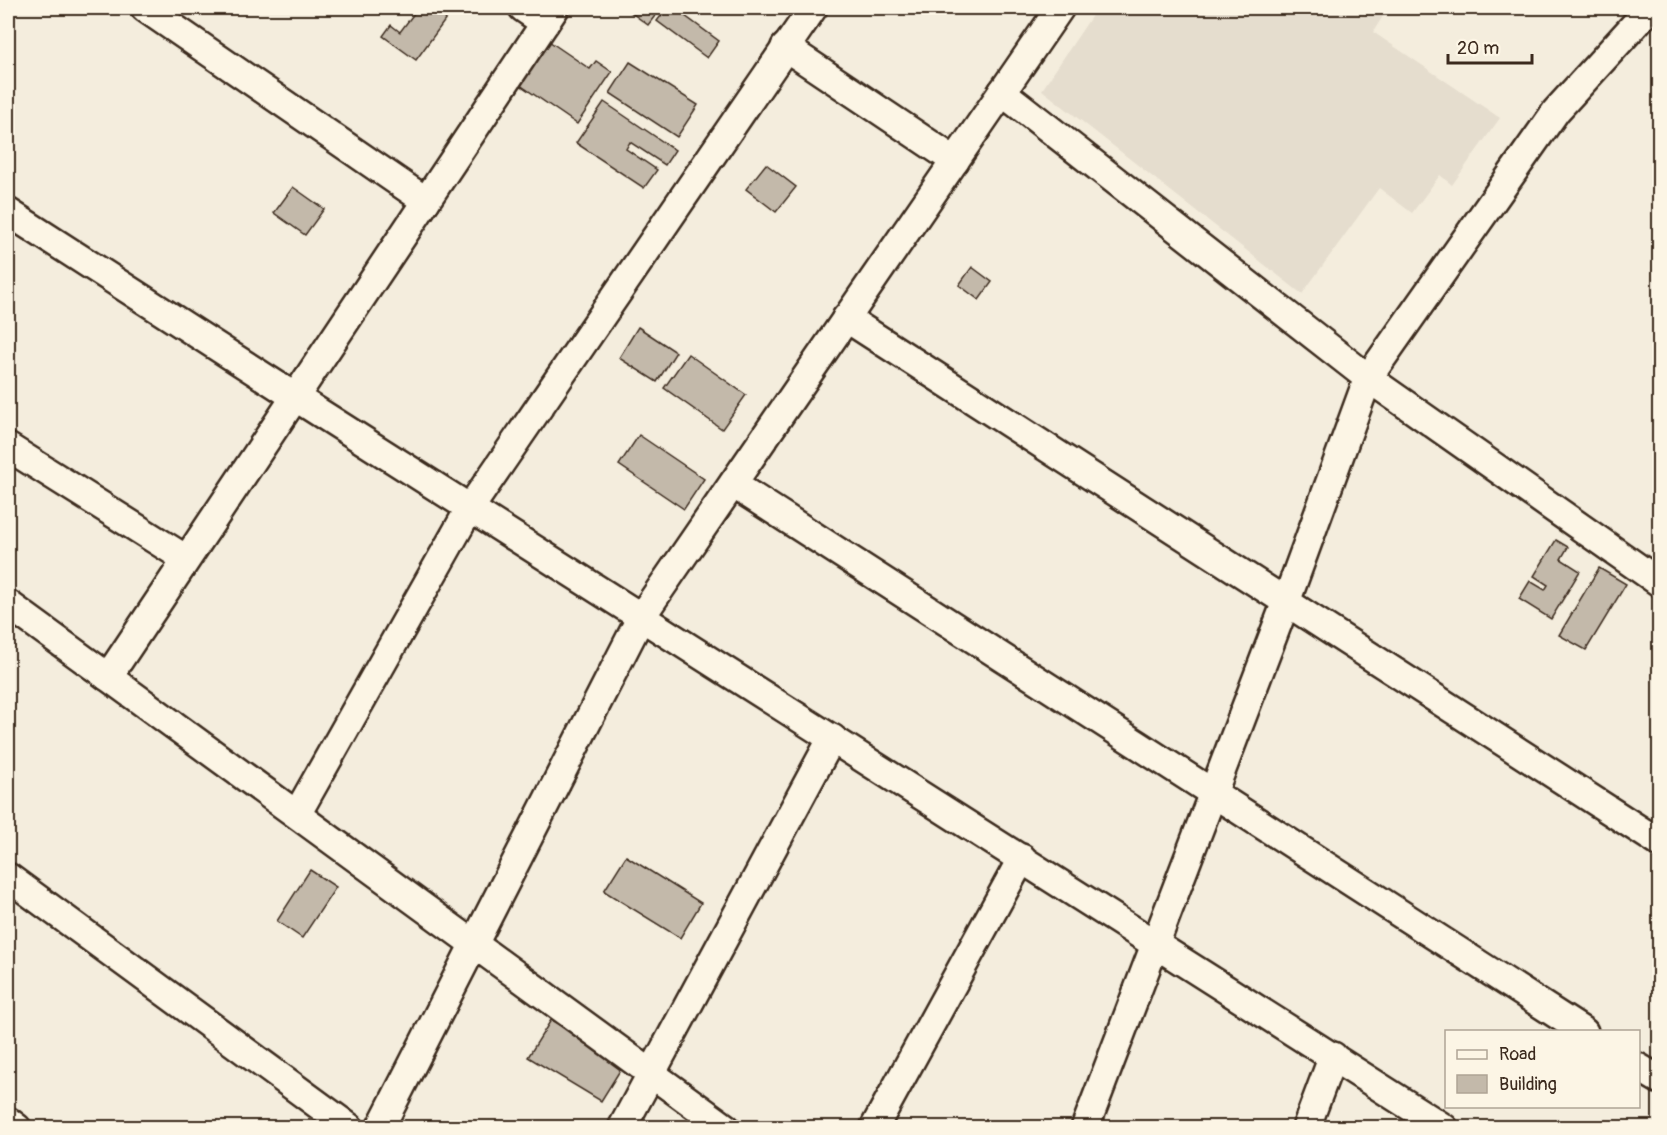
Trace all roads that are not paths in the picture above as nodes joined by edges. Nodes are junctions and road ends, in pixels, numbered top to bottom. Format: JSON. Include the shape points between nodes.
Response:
{"nodes":[{"id":1,"x":146,"y":8,"type":"edge"},
{"id":2,"x":523,"y":8,"type":"edge"},
{"id":3,"x":813,"y":8,"type":"edge"},
{"id":4,"x":1060,"y":8,"type":"edge"},
{"id":5,"x":1650,"y":8,"type":"edge"},
{"id":6,"x":550,"y":15,"type":"edge"},
{"id":7,"x":785,"y":47,"type":"junction"},
{"id":8,"x":1002,"y":92,"type":"junction"},
{"id":9,"x":955,"y":161,"type":"junction"},
{"id":10,"x":426,"y":201,"type":"junction"},
{"id":11,"x":8,"y":212,"type":"edge"},
{"id":12,"x":846,"y":318,"type":"junction"},
{"id":13,"x":1368,"y":378,"type":"junction"},
{"id":14,"x":295,"y":397,"type":"junction"},
{"id":15,"x":8,"y":447,"type":"edge"},
{"id":16,"x":733,"y":484,"type":"junction"},
{"id":17,"x":470,"y":508,"type":"junction"},
{"id":18,"x":186,"y":560,"type":"junction"},
{"id":19,"x":1659,"y":583,"type":"edge"},
{"id":20,"x":1286,"y":602,"type":"junction"},
{"id":21,"x":8,"y":603,"type":"edge"},
{"id":22,"x":641,"y":617,"type":"junction"},
{"id":23,"x":108,"y":676,"type":"junction"},
{"id":24,"x":832,"y":738,"type":"junction"},
{"id":25,"x":1213,"y":793,"type":"junction"},
{"id":26,"x":297,"y":814,"type":"junction"},
{"id":27,"x":1659,"y":843,"type":"edge"},
{"id":28,"x":1022,"y":858,"type":"junction"},
{"id":29,"x":8,"y":877,"type":"edge"},
{"id":30,"x":1155,"y":943,"type":"junction"},
{"id":31,"x":473,"y":945,"type":"junction"},
{"id":32,"x":1581,"y":1030,"type":"edge"},
{"id":33,"x":1333,"y":1056,"type":"junction"},
{"id":34,"x":1640,"y":1068,"type":"edge"},
{"id":35,"x":651,"y":1073,"type":"junction"},
{"id":36,"x":1659,"y":1080,"type":"edge"},
{"id":37,"x":8,"y":1121,"type":"edge"},
{"id":38,"x":17,"y":1128,"type":"edge"},
{"id":39,"x":350,"y":1128,"type":"edge"},
{"id":40,"x":380,"y":1128,"type":"edge"},
{"id":41,"x":622,"y":1128,"type":"edge"},
{"id":42,"x":726,"y":1128,"type":"edge"},
{"id":43,"x":874,"y":1128,"type":"edge"},
{"id":44,"x":1085,"y":1128,"type":"edge"},
{"id":45,"x":1306,"y":1128,"type":"edge"},
{"id":46,"x":1444,"y":1128,"type":"edge"}],
"edges":[{"from":1,"to":10,"type":"street"},
{"from":2,"to":6,"type":"street"},
{"from":3,"to":7,"type":"street"},
{"from":4,"to":8,"type":"street"},
{"from":5,"to":13,"type":"street","via":[[1556,111]]},
{"from":6,"to":10,"type":"street"},
{"from":7,"to":9,"type":"street"},
{"from":7,"to":17,"type":"street"},
{"from":8,"to":9,"type":"street"},
{"from":8,"to":13,"type":"street"},
{"from":9,"to":12,"type":"street"},
{"from":10,"to":14,"type":"street"},
{"from":11,"to":14,"type":"street"},
{"from":12,"to":16,"type":"street"},
{"from":12,"to":20,"type":"street"},
{"from":13,"to":19,"type":"street"},
{"from":13,"to":20,"type":"street"},
{"from":14,"to":17,"type":"street"},
{"from":14,"to":18,"type":"street"},
{"from":15,"to":18,"type":"street"},
{"from":16,"to":22,"type":"street"},
{"from":16,"to":25,"type":"street"},
{"from":17,"to":22,"type":"street"},
{"from":17,"to":26,"type":"street"},
{"from":18,"to":23,"type":"street"},
{"from":20,"to":25,"type":"street"},
{"from":20,"to":27,"type":"street"},
{"from":21,"to":23,"type":"street"},
{"from":22,"to":24,"type":"street"},
{"from":22,"to":31,"type":"street"},
{"from":23,"to":26,"type":"street"},
{"from":24,"to":28,"type":"street"},
{"from":24,"to":35,"type":"street"},
{"from":25,"to":30,"type":"street"},
{"from":25,"to":32,"type":"street"},
{"from":26,"to":31,"type":"street"},
{"from":28,"to":30,"type":"street"},
{"from":28,"to":43,"type":"street"},
{"from":29,"to":39,"type":"street"},
{"from":30,"to":33,"type":"street"},
{"from":30,"to":44,"type":"street"},
{"from":31,"to":35,"type":"street"},
{"from":31,"to":40,"type":"street"},
{"from":33,"to":45,"type":"street"},
{"from":33,"to":46,"type":"street"},
{"from":34,"to":36,"type":"street"},
{"from":35,"to":41,"type":"street"},
{"from":35,"to":42,"type":"street"},
{"from":37,"to":38,"type":"street"}]}
